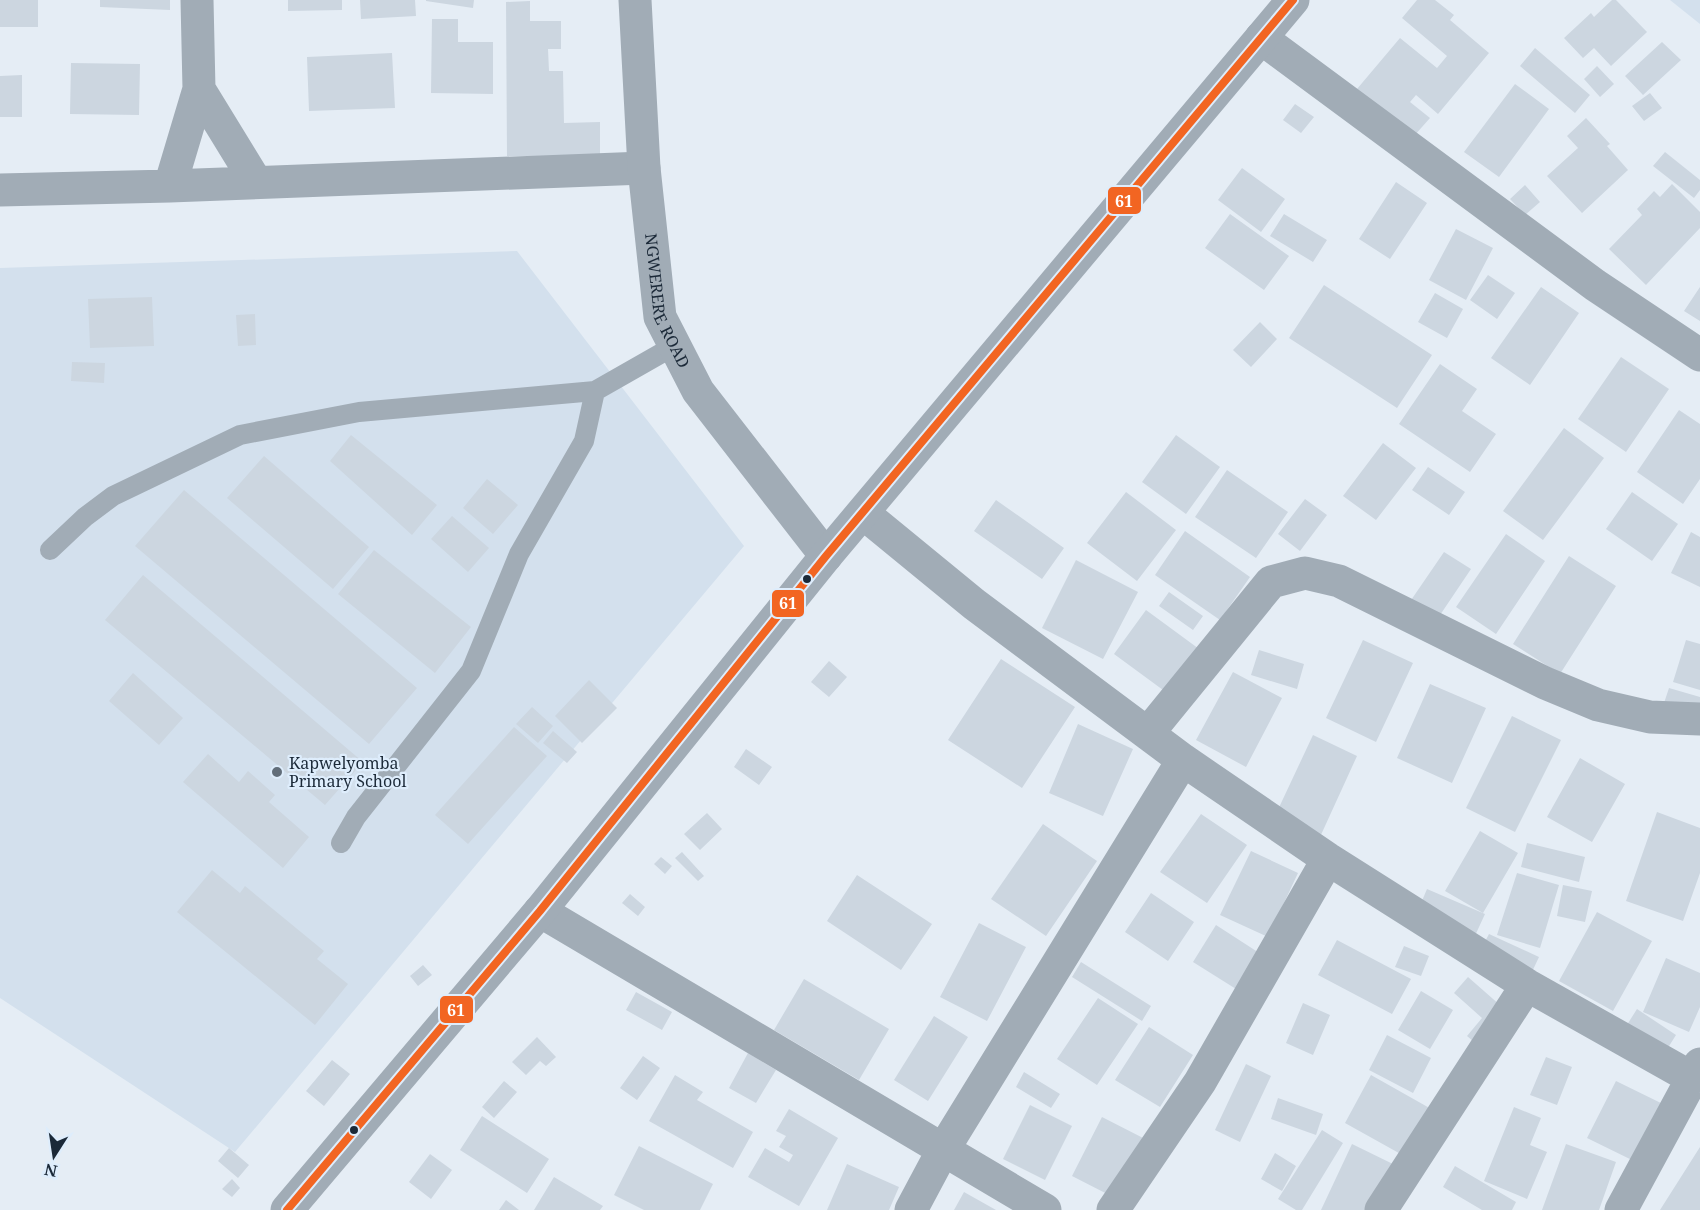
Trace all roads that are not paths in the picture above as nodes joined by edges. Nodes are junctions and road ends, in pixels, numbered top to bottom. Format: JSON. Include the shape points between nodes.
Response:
{"nodes":[{"id":1,"x":196,"y":0,"type":"edge"},
{"id":2,"x":635,"y":0,"type":"edge"},
{"id":3,"x":1293,"y":0,"type":"edge"},
{"id":4,"x":1261,"y":38,"type":"junction"},
{"id":5,"x":199,"y":89,"type":"junction"},
{"id":6,"x":644,"y":168,"type":"junction"},
{"id":7,"x":256,"y":182,"type":"junction"},
{"id":8,"x":170,"y":186,"type":"junction"},
{"id":9,"x":0,"y":190,"type":"edge"},
{"id":10,"x":675,"y":346,"type":"junction"},
{"id":11,"x":1700,"y":355,"type":"edge"},
{"id":12,"x":595,"y":391,"type":"junction"},
{"id":13,"x":863,"y":513,"type":"junction"},
{"id":14,"x":50,"y":550,"type":"dead end"},
{"id":15,"x":826,"y":556,"type":"junction"},
{"id":16,"x":1700,"y":719,"type":"edge"},
{"id":17,"x":1148,"y":733,"type":"junction"},
{"id":18,"x":1183,"y":760,"type":"junction"},
{"id":19,"x":341,"y":843,"type":"dead end"},
{"id":20,"x":1328,"y":859,"type":"junction"},
{"id":21,"x":540,"y":911,"type":"junction"},
{"id":22,"x":1527,"y":985,"type":"junction"},
{"id":23,"x":1696,"y":1071,"type":"edge"},
{"id":24,"x":943,"y":1150,"type":"junction"},
{"id":25,"x":287,"y":1210,"type":"edge"},
{"id":26,"x":910,"y":1210,"type":"edge"},
{"id":27,"x":1046,"y":1210,"type":"edge"},
{"id":28,"x":1113,"y":1210,"type":"edge"},
{"id":29,"x":1381,"y":1210,"type":"edge"},
{"id":30,"x":1621,"y":1210,"type":"edge"}],
"edges":[{"from":1,"to":5,"type":"street"},
{"from":2,"to":6,"type":"street","name":"NGWERERE ROAD"},
{"from":3,"to":4,"type":"street"},
{"from":4,"to":11,"type":"street","via":[[1595,285]]},
{"from":4,"to":13,"type":"street"},
{"from":5,"to":7,"type":"street"},
{"from":5,"to":8,"type":"street"},
{"from":6,"to":7,"type":"street"},
{"from":6,"to":10,"type":"street","name":"NGWERERE ROAD","via":[[660,317]]},
{"from":7,"to":8,"type":"street"},
{"from":8,"to":9,"type":"street"},
{"from":10,"to":12,"type":"lane"},
{"from":10,"to":15,"type":"street","name":"NGWERERE ROAD","via":[[698,391]]},
{"from":12,"to":14,"type":"lane","via":[[359,412],[240,435],[113,496]]},
{"from":12,"to":19,"type":"lane","via":[[584,441],[519,554],[471,671],[356,817]]},
{"from":13,"to":15,"type":"street"},
{"from":13,"to":17,"type":"street","via":[[974,604]]},
{"from":15,"to":21,"type":"street"},
{"from":16,"to":17,"type":"street","via":[[1650,717],[1598,705],[1339,581],[1305,573],[1271,582]]},
{"from":17,"to":18,"type":"street"},
{"from":18,"to":20,"type":"street"},
{"from":18,"to":24,"type":"street"},
{"from":20,"to":22,"type":"street"},
{"from":20,"to":28,"type":"street","via":[[1200,1082]]},
{"from":21,"to":24,"type":"street"},
{"from":21,"to":25,"type":"street"},
{"from":22,"to":23,"type":"street"},
{"from":22,"to":29,"type":"street"},
{"from":23,"to":30,"type":"street"},
{"from":24,"to":26,"type":"street"},
{"from":24,"to":27,"type":"street"}]}
